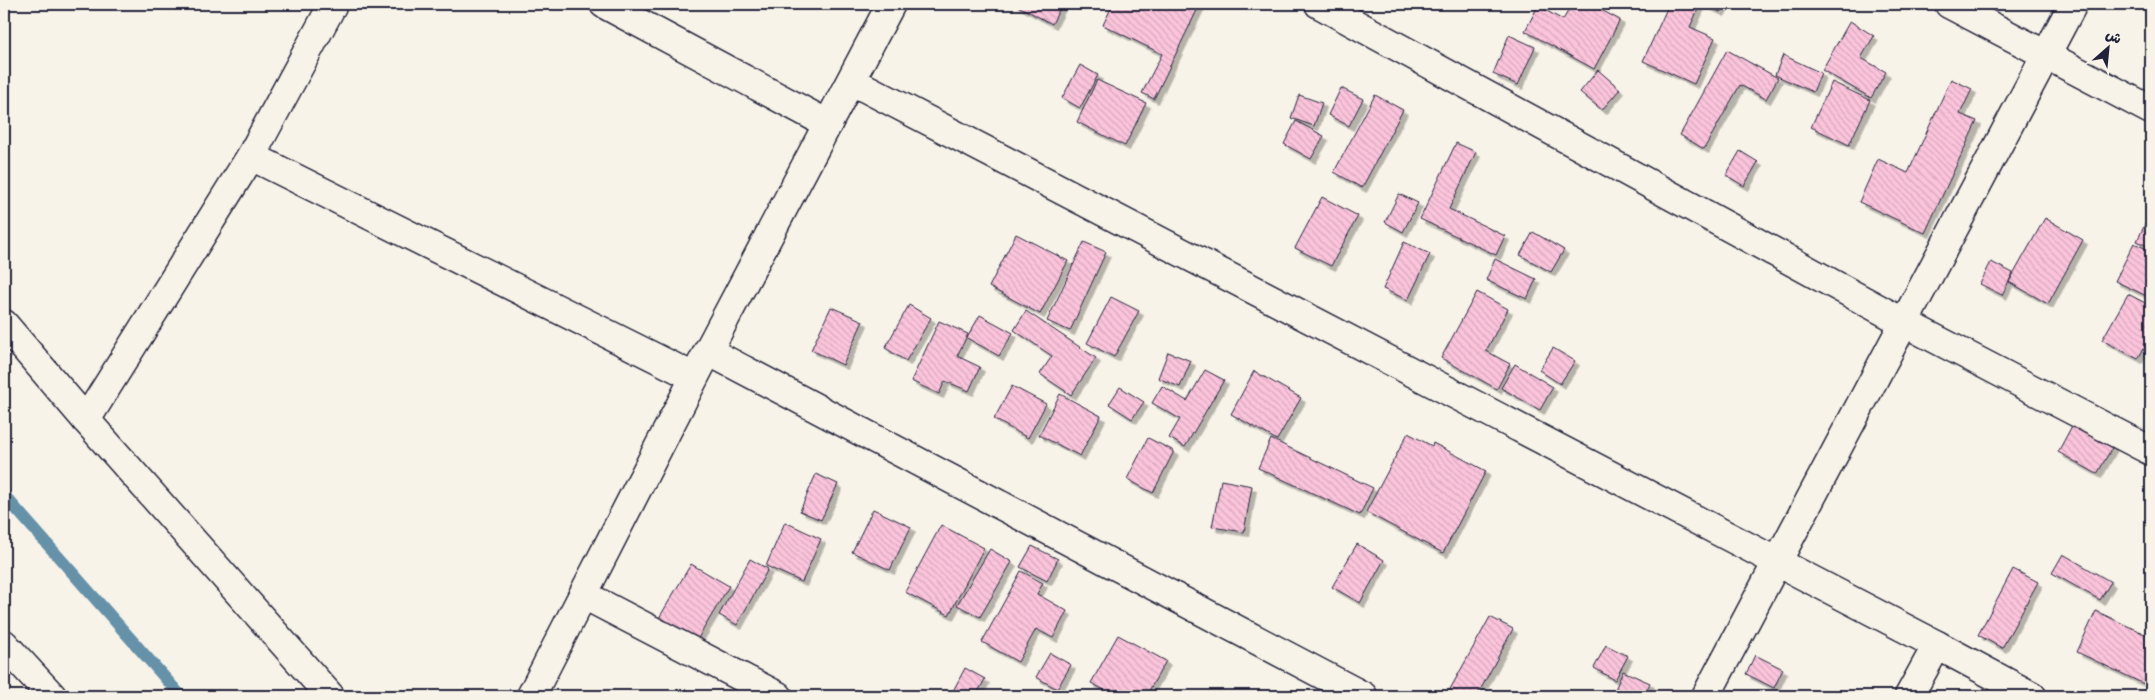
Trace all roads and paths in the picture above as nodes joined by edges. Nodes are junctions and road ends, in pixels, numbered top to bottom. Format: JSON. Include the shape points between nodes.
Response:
{"nodes":[{"id":1,"x":333,"y":4,"type":"edge"},
{"id":2,"x":604,"y":4,"type":"edge"},
{"id":3,"x":891,"y":4,"type":"edge"},
{"id":4,"x":1319,"y":4,"type":"edge"},
{"id":5,"x":1950,"y":4,"type":"edge"},
{"id":6,"x":2073,"y":4,"type":"edge"},
{"id":7,"x":2046,"y":55,"type":"junction"},
{"id":8,"x":852,"y":81,"type":"junction"},
{"id":9,"x":2151,"y":110,"type":"edge"},
{"id":10,"x":828,"y":124,"type":"junction"},
{"id":11,"x":251,"y":156,"type":"junction"},
{"id":12,"x":1903,"y":322,"type":"junction"},
{"id":13,"x":4,"y":324,"type":"edge"},
{"id":14,"x":708,"y":351,"type":"junction"},
{"id":15,"x":694,"y":377,"type":"junction"},
{"id":16,"x":86,"y":420,"type":"junction"},
{"id":17,"x":2151,"y":451,"type":"edge"},
{"id":18,"x":1777,"y":562,"type":"junction"},
{"id":19,"x":584,"y":595,"type":"junction"},
{"id":20,"x":4,"y":644,"type":"edge"},
{"id":21,"x":1937,"y":645,"type":"junction"},
{"id":22,"x":52,"y":696,"type":"edge"},
{"id":23,"x":330,"y":696,"type":"edge"},
{"id":24,"x":531,"y":696,"type":"edge"},
{"id":25,"x":778,"y":696,"type":"edge"},
{"id":26,"x":1363,"y":696,"type":"edge"},
{"id":27,"x":1706,"y":696,"type":"edge"},
{"id":28,"x":1909,"y":696,"type":"edge"},
{"id":29,"x":2032,"y":696,"type":"edge"}],
"edges":[{"from":1,"to":11,"type":"street"},
{"from":2,"to":10,"type":"street"},
{"from":3,"to":8,"type":"street"},
{"from":4,"to":12,"type":"street"},
{"from":5,"to":7,"type":"street"},
{"from":6,"to":7,"type":"street"},
{"from":7,"to":9,"type":"street"},
{"from":7,"to":12,"type":"street"},
{"from":8,"to":10,"type":"street"},
{"from":8,"to":18,"type":"street"},
{"from":10,"to":14,"type":"street"},
{"from":11,"to":15,"type":"street"},
{"from":11,"to":16,"type":"street"},
{"from":12,"to":17,"type":"street"},
{"from":12,"to":18,"type":"street"},
{"from":13,"to":16,"type":"street"},
{"from":14,"to":15,"type":"street"},
{"from":14,"to":26,"type":"street"},
{"from":15,"to":19,"type":"street"},
{"from":16,"to":23,"type":"street"},
{"from":18,"to":21,"type":"street"},
{"from":18,"to":27,"type":"street"},
{"from":19,"to":24,"type":"street"},
{"from":19,"to":25,"type":"street"},
{"from":20,"to":22,"type":"street"},
{"from":21,"to":28,"type":"street"},
{"from":21,"to":29,"type":"street"}]}
